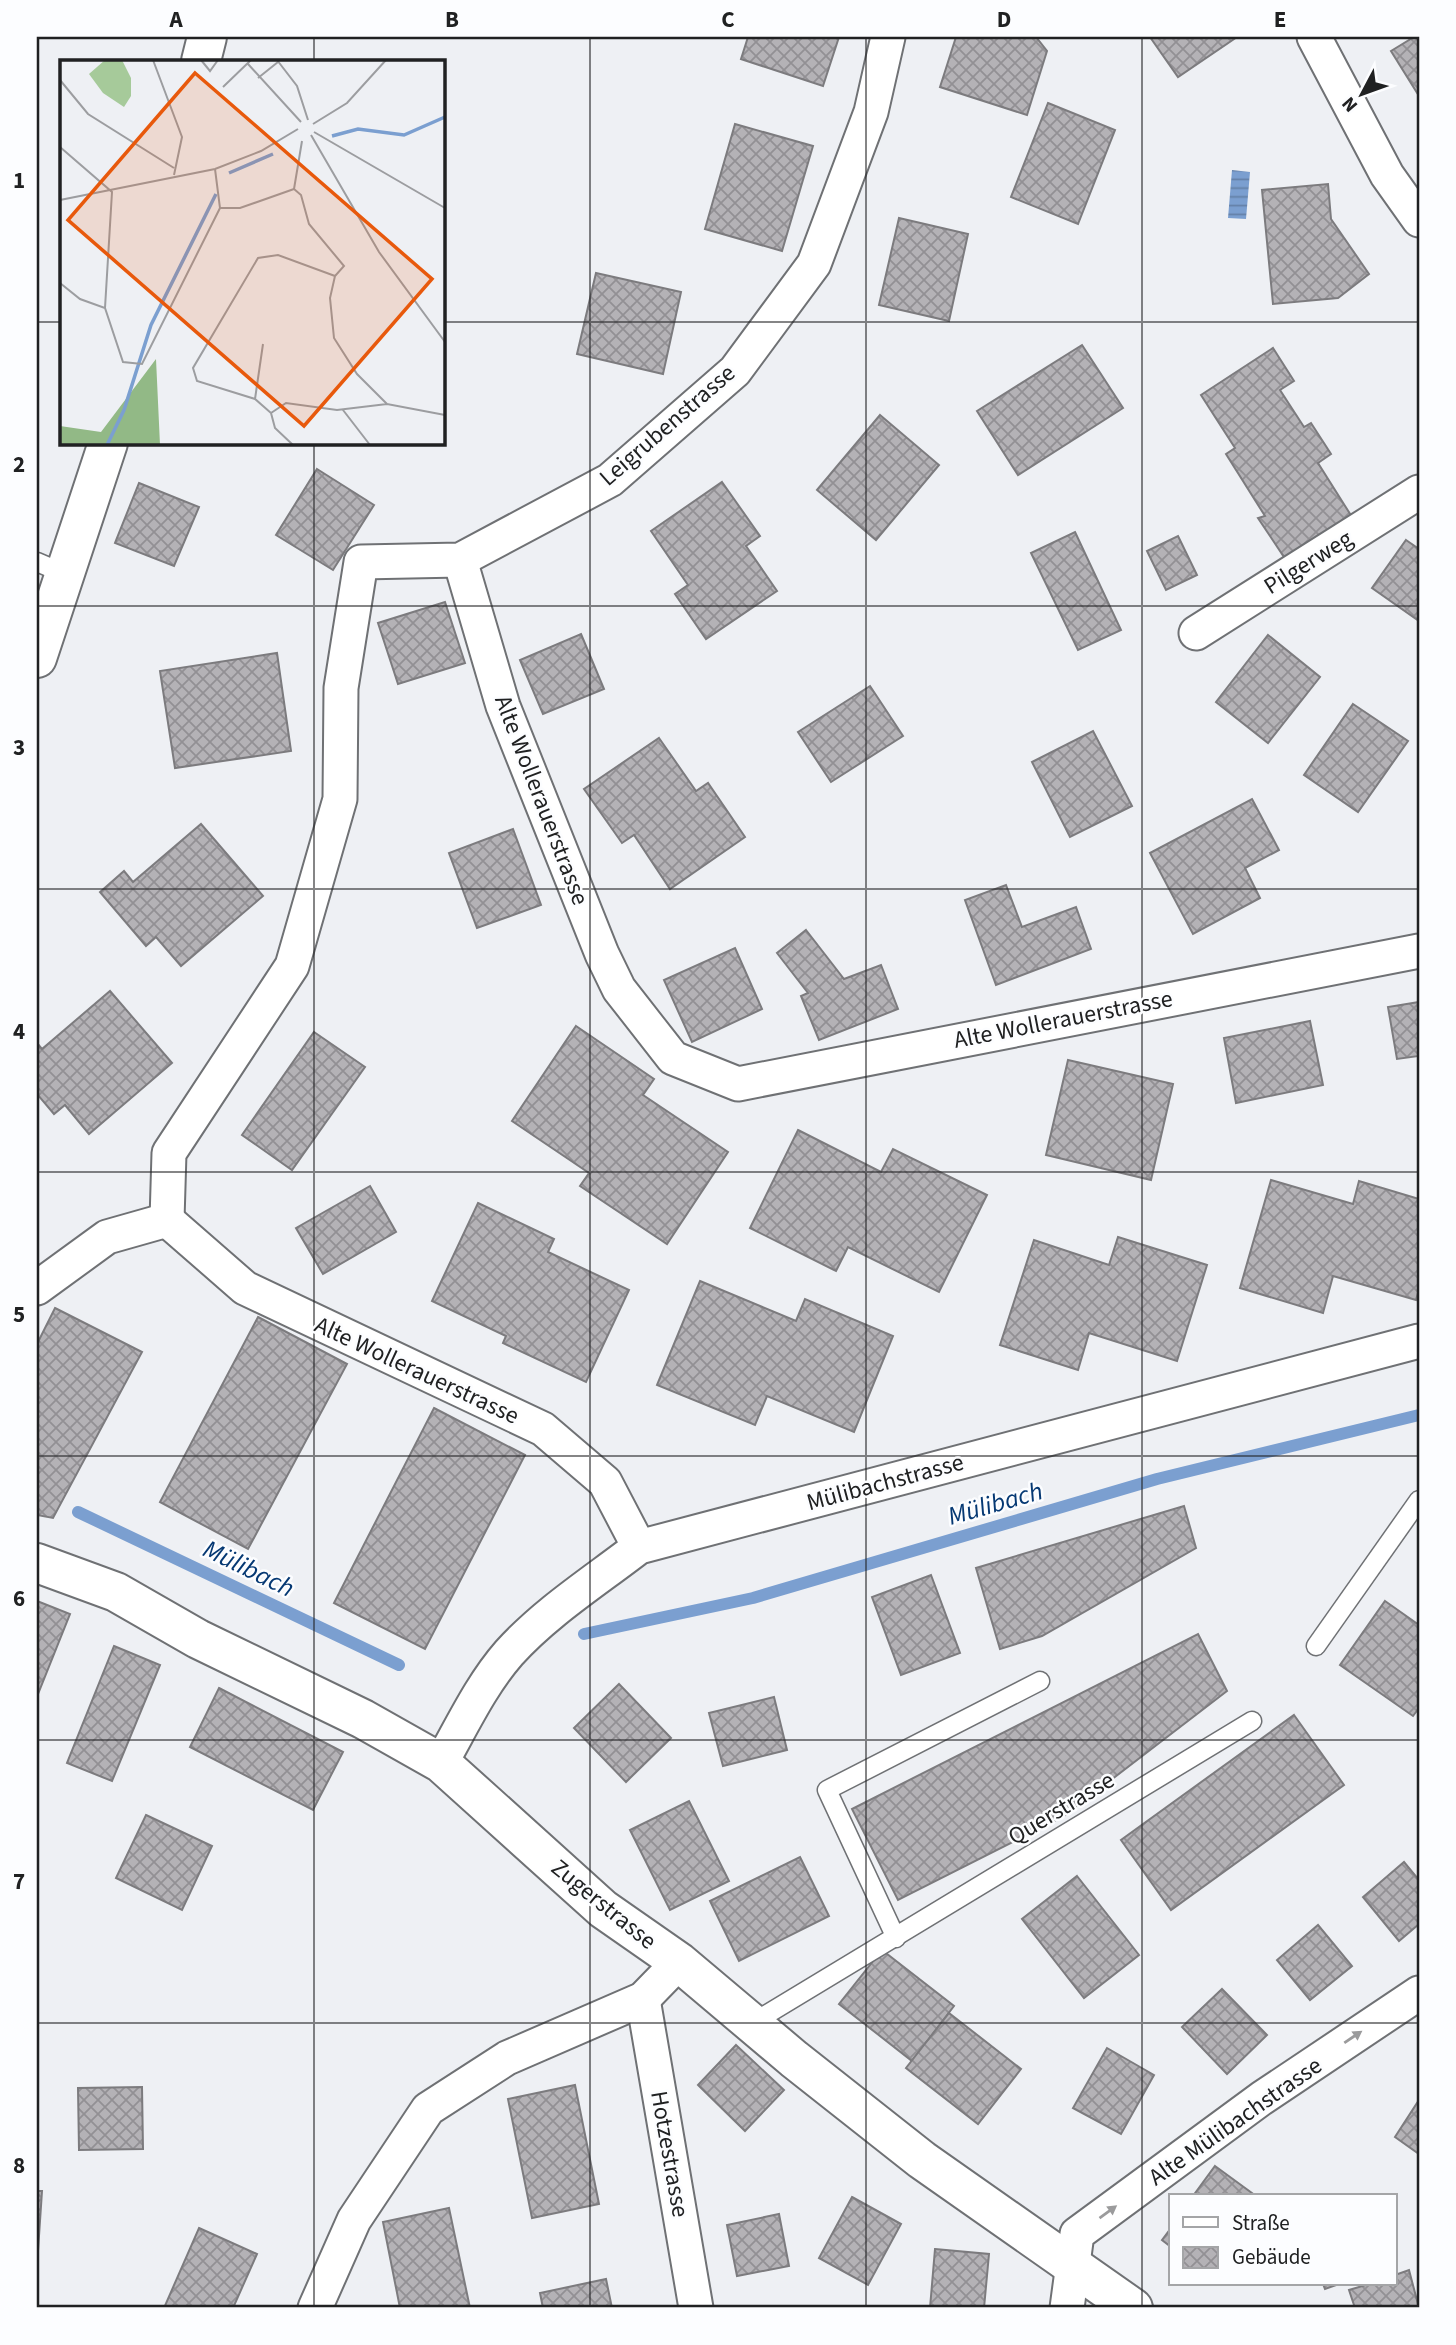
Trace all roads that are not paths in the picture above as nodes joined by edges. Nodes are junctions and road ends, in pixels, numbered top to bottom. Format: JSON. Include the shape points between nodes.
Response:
{"nodes":[{"id":1,"x":207,"y":37,"type":"edge"},
{"id":2,"x":888,"y":37,"type":"edge"},
{"id":3,"x":1314,"y":37,"type":"edge"},
{"id":4,"x":201,"y":60,"type":"edge"},
{"id":5,"x":1419,"y":220,"type":"edge"},
{"id":6,"x":108,"y":444,"type":"edge"},
{"id":7,"x":1419,"y":492,"type":"edge"},
{"id":8,"x":460,"y":560,"type":"junction"},
{"id":9,"x":51,"y":568,"type":"edge"},
{"id":10,"x":1196,"y":633,"type":"dead end"},
{"id":11,"x":37,"y":658,"type":"edge"},
{"id":12,"x":1419,"y":951,"type":"edge"},
{"id":13,"x":167,"y":1220,"type":"junction"},
{"id":14,"x":37,"y":1288,"type":"edge"},
{"id":15,"x":1419,"y":1341,"type":"edge"},
{"id":16,"x":1419,"y":1500,"type":"edge"},
{"id":17,"x":639,"y":1547,"type":"junction"},
{"id":18,"x":37,"y":1563,"type":"edge"},
{"id":19,"x":1316,"y":1646,"type":"dead end"},
{"id":20,"x":1040,"y":1681,"type":"dead end"},
{"id":21,"x":1252,"y":1721,"type":"dead end"},
{"id":22,"x":441,"y":1763,"type":"junction"},
{"id":23,"x":896,"y":1938,"type":"junction"},
{"id":24,"x":679,"y":1962,"type":"junction"},
{"id":25,"x":1419,"y":1993,"type":"edge"},
{"id":26,"x":643,"y":2000,"type":"junction"},
{"id":27,"x":751,"y":2024,"type":"junction"},
{"id":28,"x":1073,"y":2264,"type":"junction"},
{"id":29,"x":315,"y":2308,"type":"edge"},
{"id":30,"x":696,"y":2308,"type":"edge"},
{"id":31,"x":1067,"y":2308,"type":"edge"},
{"id":32,"x":1133,"y":2308,"type":"edge"}],
"edges":[{"from":1,"to":4,"type":"main road"},
{"from":2,"to":8,"type":"street","name":"Leigrubenstrasse","via":[[871,112],[814,264],[735,371],[610,480]]},
{"from":3,"to":5,"type":"street","via":[[1387,175]]},
{"from":6,"to":9,"type":"main road"},
{"from":7,"to":10,"type":"street","name":"Pilgerweg"},
{"from":8,"to":12,"type":"street","name":"Alte Wollerauerstrasse","via":[[503,706],[602,954],[619,989],[673,1058],[738,1084]]},
{"from":8,"to":13,"type":"street","via":[[361,562],[341,688],[340,799],[292,966],[169,1153]]},
{"from":9,"to":11,"type":"main road"},
{"from":13,"to":14,"type":"street","via":[[107,1237]]},
{"from":13,"to":17,"type":"street","name":"Alte Wollerauerstrasse","via":[[246,1288],[542,1429],[606,1482]]},
{"from":15,"to":17,"type":"street","name":"Mülibachstrasse"},
{"from":16,"to":19,"type":"lane"},
{"from":17,"to":22,"type":"street","name":"Mülibachstrasse","via":[[542,1622],[509,1654],[481,1692]]},
{"from":18,"to":22,"type":"main road","name":"Zugerstrasse","via":[[116,1592]]},
{"from":20,"to":23,"type":"lane","via":[[827,1790]]},
{"from":21,"to":23,"type":"lane","name":"Querstrasse"},
{"from":22,"to":24,"type":"main road","name":"Zugerstrasse","via":[[603,1909]]},
{"from":23,"to":27,"type":"lane","name":"Querstrasse"},
{"from":24,"to":26,"type":"street"},
{"from":24,"to":27,"type":"main road","name":"Zugerstrasse"},
{"from":28,"to":25,"type":"street","name":"Alte Mülibachstrasse","one_way":true,"via":[[1077,2234],[1262,2098]]},
{"from":26,"to":29,"type":"street","via":[[507,2058],[428,2109],[354,2220]]},
{"from":26,"to":30,"type":"street","name":"Hotzestrasse"},
{"from":27,"to":28,"type":"main road","name":"Zugerstrasse","via":[[922,2160]]},
{"from":28,"to":31,"type":"street","name":"Alte Mülibachstrasse"},
{"from":28,"to":32,"type":"main road","name":"Zugerstrasse"}]}
